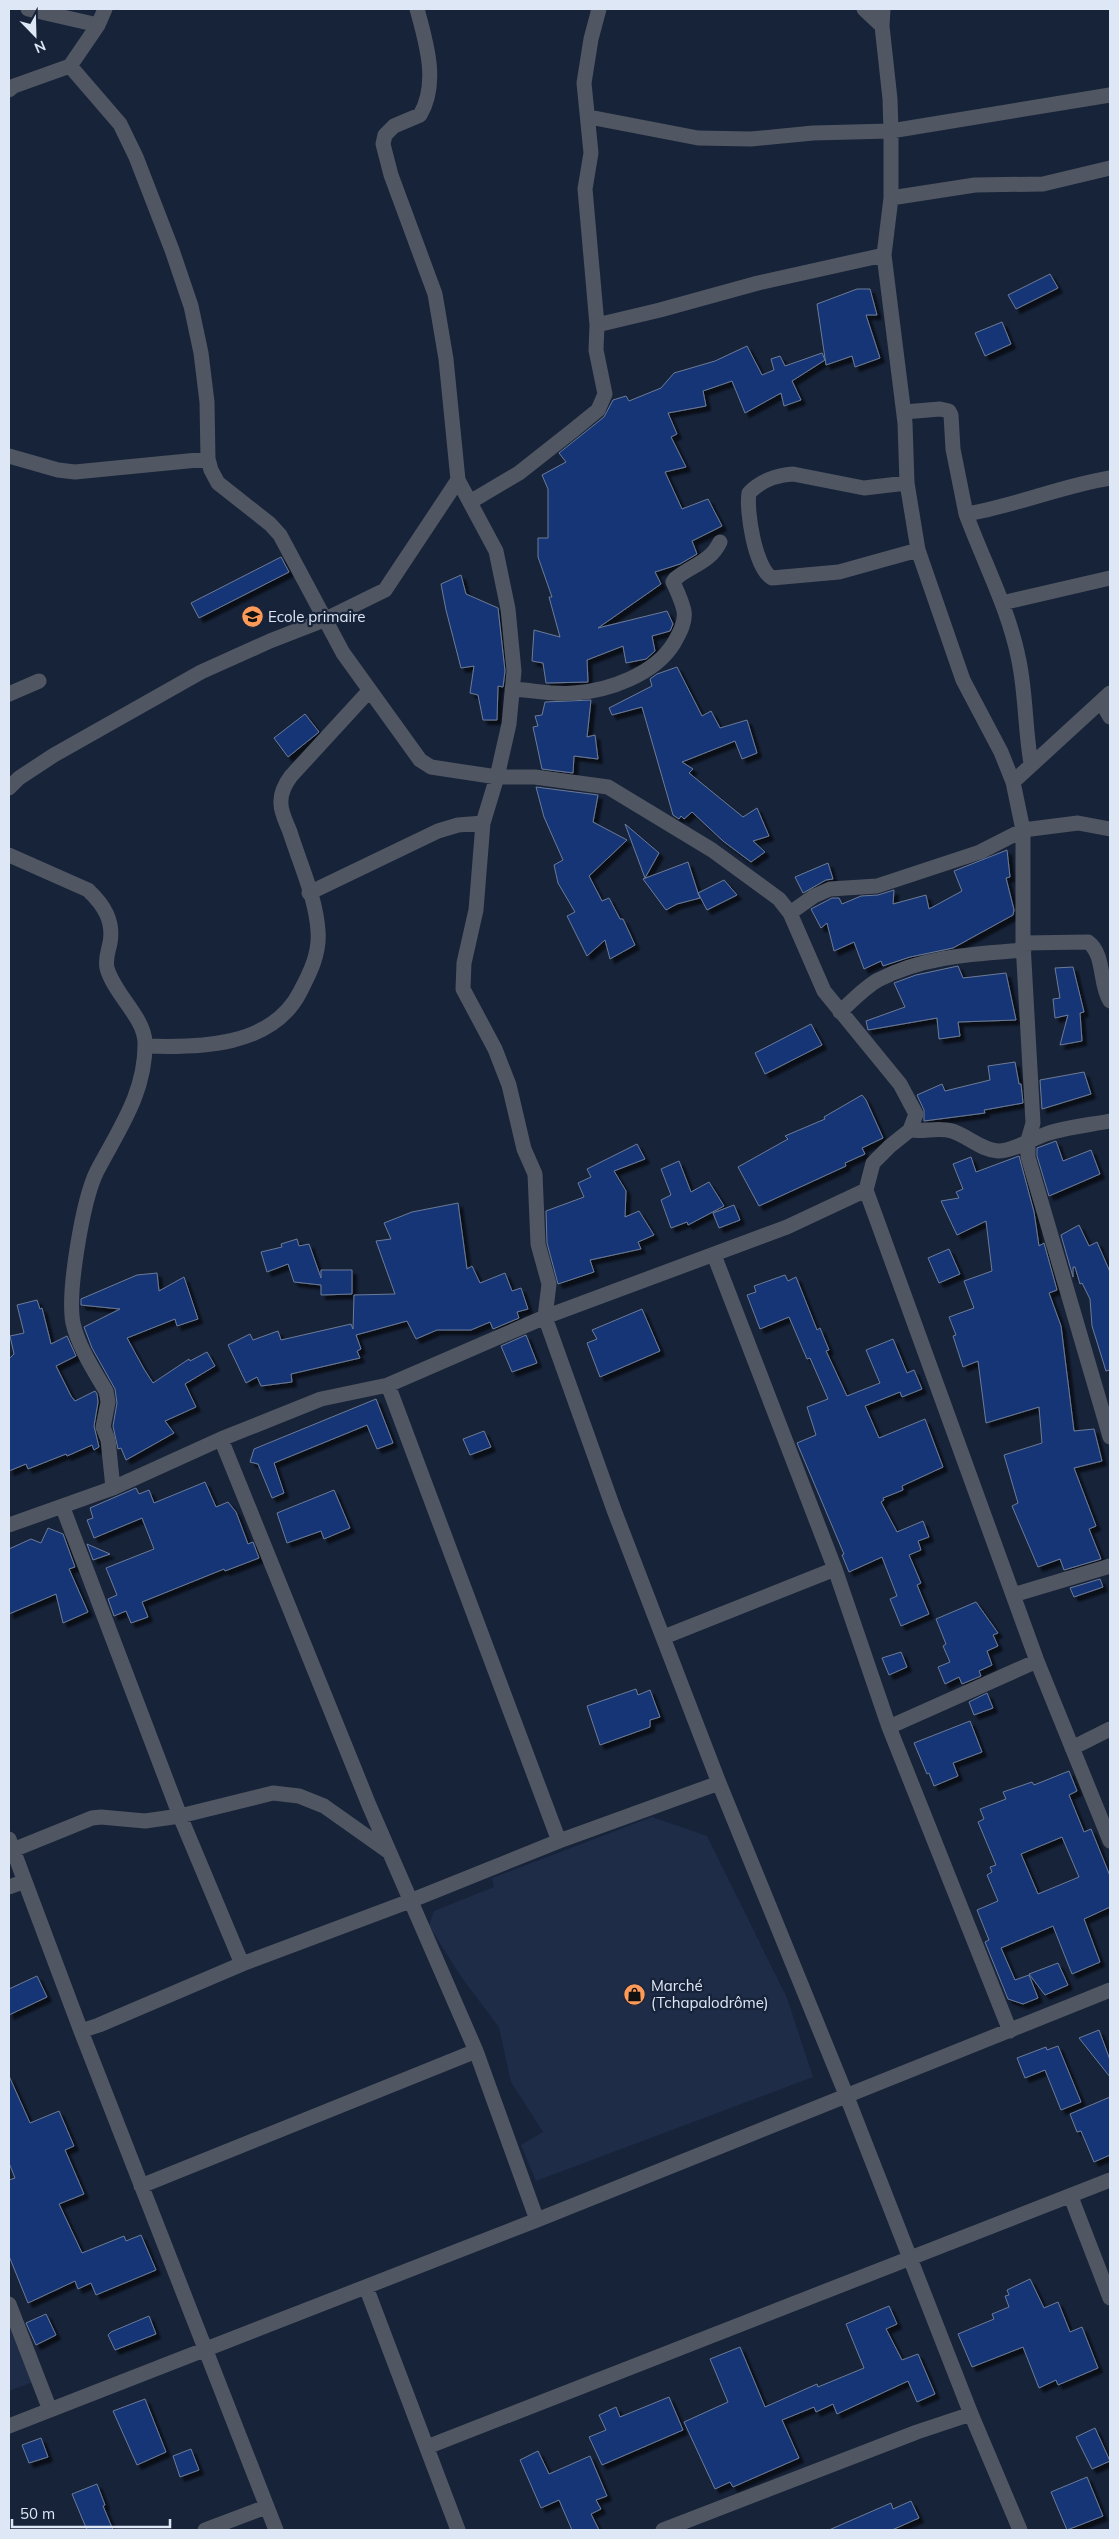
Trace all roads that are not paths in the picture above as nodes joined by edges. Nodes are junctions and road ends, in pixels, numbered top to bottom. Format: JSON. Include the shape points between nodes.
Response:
{"nodes":[{"id":1,"x":28,"y":9,"type":"edge"},
{"id":2,"x":105,"y":9,"type":"edge"},
{"id":3,"x":418,"y":9,"type":"edge"},
{"id":4,"x":600,"y":9,"type":"edge"},
{"id":5,"x":864,"y":9,"type":"edge"},
{"id":6,"x":883,"y":9,"type":"edge"},
{"id":7,"x":98,"y":25,"type":"junction"},
{"id":8,"x":882,"y":26,"type":"junction"},
{"id":9,"x":70,"y":66,"type":"junction"},
{"id":10,"x":9,"y":90,"type":"edge"},
{"id":11,"x":1110,"y":95,"type":"edge"},
{"id":12,"x":589,"y":117,"type":"junction"},
{"id":13,"x":891,"y":130,"type":"junction"},
{"id":14,"x":1110,"y":168,"type":"edge"},
{"id":15,"x":891,"y":198,"type":"junction"},
{"id":16,"x":884,"y":254,"type":"junction"},
{"id":17,"x":597,"y":325,"type":"junction"},
{"id":18,"x":904,"y":412,"type":"junction"},
{"id":19,"x":9,"y":456,"type":"edge"},
{"id":20,"x":208,"y":458,"type":"junction"},
{"id":21,"x":1110,"y":478,"type":"edge"},
{"id":22,"x":458,"y":480,"type":"junction"},
{"id":23,"x":907,"y":483,"type":"junction"},
{"id":24,"x":470,"y":502,"type":"junction"},
{"id":25,"x":966,"y":514,"type":"junction"},
{"id":26,"x":720,"y":542,"type":"dead end"},
{"id":27,"x":918,"y":550,"type":"junction"},
{"id":28,"x":1110,"y":578,"type":"edge"},
{"id":29,"x":1002,"y":603,"type":"junction"},
{"id":30,"x":324,"y":620,"type":"junction"},
{"id":31,"x":39,"y":681,"type":"dead end"},
{"id":32,"x":512,"y":689,"type":"junction"},
{"id":33,"x":369,"y":691,"type":"junction"},
{"id":34,"x":9,"y":694,"type":"edge"},
{"id":35,"x":1105,"y":697,"type":"edge"},
{"id":36,"x":1110,"y":718,"type":"edge"},
{"id":37,"x":1031,"y":763,"type":"junction"},
{"id":38,"x":497,"y":777,"type":"junction"},
{"id":39,"x":1013,"y":782,"type":"junction"},
{"id":40,"x":9,"y":788,"type":"edge"},
{"id":41,"x":483,"y":823,"type":"junction"},
{"id":42,"x":1110,"y":829,"type":"edge"},
{"id":43,"x":1023,"y":830,"type":"junction"},
{"id":44,"x":9,"y":855,"type":"edge"},
{"id":45,"x":310,"y":893,"type":"junction"},
{"id":46,"x":790,"y":913,"type":"junction"},
{"id":47,"x":1023,"y":946,"type":"junction"},
{"id":48,"x":1110,"y":1001,"type":"edge"},
{"id":49,"x":840,"y":1012,"type":"junction"},
{"id":50,"x":145,"y":1046,"type":"junction"},
{"id":51,"x":1110,"y":1121,"type":"edge"},
{"id":52,"x":910,"y":1130,"type":"junction"},
{"id":53,"x":1028,"y":1140,"type":"junction"},
{"id":54,"x":866,"y":1190,"type":"junction"},
{"id":55,"x":714,"y":1255,"type":"junction"},
{"id":56,"x":545,"y":1317,"type":"junction"},
{"id":57,"x":388,"y":1385,"type":"junction"},
{"id":58,"x":1110,"y":1437,"type":"edge"},
{"id":59,"x":221,"y":1439,"type":"junction"},
{"id":60,"x":113,"y":1488,"type":"junction"},
{"id":61,"x":63,"y":1508,"type":"junction"},
{"id":62,"x":9,"y":1525,"type":"edge"},
{"id":63,"x":1110,"y":1566,"type":"edge"},
{"id":64,"x":835,"y":1569,"type":"junction"},
{"id":65,"x":1013,"y":1595,"type":"junction"},
{"id":66,"x":664,"y":1637,"type":"junction"},
{"id":67,"x":1037,"y":1661,"type":"junction"},
{"id":68,"x":889,"y":1727,"type":"junction"},
{"id":69,"x":1110,"y":1729,"type":"edge"},
{"id":70,"x":1072,"y":1748,"type":"junction"},
{"id":71,"x":718,"y":1783,"type":"junction"},
{"id":72,"x":180,"y":1816,"type":"junction"},
{"id":73,"x":559,"y":1840,"type":"junction"},
{"id":74,"x":1110,"y":1841,"type":"edge"},
{"id":75,"x":11,"y":1844,"type":"edge"},
{"id":76,"x":389,"y":1852,"type":"junction"},
{"id":77,"x":23,"y":1882,"type":"junction"},
{"id":78,"x":9,"y":1887,"type":"edge"},
{"id":79,"x":410,"y":1901,"type":"junction"},
{"id":80,"x":242,"y":1964,"type":"junction"},
{"id":81,"x":1110,"y":1990,"type":"edge"},
{"id":82,"x":1010,"y":2030,"type":"junction"},
{"id":83,"x":81,"y":2031,"type":"junction"},
{"id":84,"x":476,"y":2051,"type":"junction"},
{"id":85,"x":847,"y":2097,"type":"junction"},
{"id":86,"x":1110,"y":2180,"type":"edge"},
{"id":87,"x":141,"y":2186,"type":"junction"},
{"id":88,"x":1071,"y":2197,"type":"junction"},
{"id":89,"x":537,"y":2220,"type":"junction"},
{"id":90,"x":909,"y":2259,"type":"junction"},
{"id":91,"x":366,"y":2287,"type":"junction"},
{"id":92,"x":1110,"y":2298,"type":"edge"},
{"id":93,"x":9,"y":2304,"type":"edge"},
{"id":94,"x":205,"y":2350,"type":"junction"},
{"id":95,"x":50,"y":2410,"type":"junction"},
{"id":96,"x":971,"y":2414,"type":"junction"},
{"id":97,"x":9,"y":2426,"type":"edge"},
{"id":98,"x":427,"y":2447,"type":"junction"},
{"id":99,"x":266,"y":2506,"type":"junction"},
{"id":100,"x":205,"y":2530,"type":"edge"},
{"id":101,"x":276,"y":2530,"type":"edge"},
{"id":102,"x":458,"y":2530,"type":"edge"},
{"id":103,"x":663,"y":2530,"type":"edge"},
{"id":104,"x":1020,"y":2530,"type":"edge"}],
"edges":[{"from":1,"to":7,"type":"street"},
{"from":2,"to":7,"type":"street"},
{"from":3,"to":22,"type":"street","via":[[430,90],[420,115],[394,126],[385,135],[383,144],[390,175],[435,294],[446,359]]},
{"from":4,"to":12,"type":"street","via":[[590,39],[584,83]]},
{"from":5,"to":8,"type":"street"},
{"from":6,"to":8,"type":"street"},
{"from":7,"to":9,"type":"street"},
{"from":8,"to":13,"type":"street"},
{"from":9,"to":10,"type":"street"},
{"from":9,"to":20,"type":"street","via":[[120,124],[172,250],[191,306],[201,353],[207,402]]},
{"from":11,"to":13,"type":"street"},
{"from":12,"to":13,"type":"street","via":[[698,138],[751,139]]},
{"from":12,"to":17,"type":"street","via":[[591,153],[585,188]]},
{"from":13,"to":15,"type":"street"},
{"from":14,"to":15,"type":"street","via":[[1043,184],[974,184]]},
{"from":15,"to":16,"type":"street"},
{"from":16,"to":17,"type":"street"},
{"from":16,"to":18,"type":"street"},
{"from":17,"to":24,"type":"street","via":[[596,350],[605,394],[598,410],[519,473]]},
{"from":18,"to":23,"type":"street"},
{"from":18,"to":25,"type":"street","via":[[940,408],[951,414],[953,449]]},
{"from":19,"to":20,"type":"street","via":[[75,472]]},
{"from":20,"to":30,"type":"street","via":[[218,482],[280,535]]},
{"from":21,"to":25,"type":"street"},
{"from":22,"to":24,"type":"street"},
{"from":22,"to":30,"type":"street","via":[[385,590]]},
{"from":23,"to":27,"type":"street"},
{"from":23,"to":27,"type":"street","via":[[864,488],[793,474],[783,475],[761,483],[750,493],[748,516],[763,567],[772,578],[839,572]]},
{"from":24,"to":32,"type":"street","via":[[496,551],[508,609],[514,671]]},
{"from":25,"to":29,"type":"street"},
{"from":26,"to":32,"type":"street","via":[[704,562],[674,579],[684,622],[671,648],[655,665],[638,675],[590,692],[572,694]]},
{"from":27,"to":39,"type":"street","via":[[963,680]]},
{"from":28,"to":29,"type":"street"},
{"from":29,"to":37,"type":"street","via":[[1020,662]]},
{"from":30,"to":33,"type":"street"},
{"from":30,"to":40,"type":"street","via":[[201,672],[54,755]]},
{"from":31,"to":34,"type":"street"},
{"from":32,"to":38,"type":"street","via":[[509,724]]},
{"from":33,"to":38,"type":"street","via":[[420,760],[431,767]]},
{"from":33,"to":45,"type":"street","via":[[290,776],[283,788],[280,804]]},
{"from":35,"to":36,"type":"street"},
{"from":35,"to":37,"type":"street"},
{"from":37,"to":39,"type":"street"},
{"from":38,"to":41,"type":"street"},
{"from":38,"to":46,"type":"street","via":[[535,776],[608,787],[712,850],[779,899]]},
{"from":39,"to":43,"type":"street"},
{"from":41,"to":45,"type":"street","via":[[438,831]]},
{"from":41,"to":56,"type":"street","via":[[476,910],[463,970],[463,989],[495,1048],[509,1085],[524,1149],[535,1174],[538,1244],[549,1284]]},
{"from":42,"to":43,"type":"street","via":[[1078,823]]},
{"from":43,"to":46,"type":"street","via":[[980,852],[877,886],[830,890],[814,896]]},
{"from":43,"to":47,"type":"street"},
{"from":44,"to":50,"type":"street","via":[[88,890],[98,899],[107,913],[112,931],[105,960],[109,974],[142,1027]]},
{"from":45,"to":50,"type":"street","via":[[318,932],[313,968],[295,1003],[277,1022],[247,1037],[178,1047]]},
{"from":46,"to":49,"type":"street","via":[[824,991]]},
{"from":47,"to":48,"type":"street","via":[[1088,942],[1096,952]]},
{"from":47,"to":49,"type":"street","via":[[934,960],[907,968],[877,981]]},
{"from":47,"to":53,"type":"street","via":[[1033,1123]]},
{"from":49,"to":52,"type":"street","via":[[900,1084],[916,1114]]},
{"from":50,"to":60,"type":"street","via":[[135,1102],[96,1174],[88,1196],[72,1278],[73,1323],[106,1391],[108,1402],[103,1422]]},
{"from":51,"to":53,"type":"street"},
{"from":52,"to":53,"type":"street","via":[[922,1132],[940,1128],[998,1151]]},
{"from":52,"to":54,"type":"street","via":[[873,1164]]},
{"from":53,"to":58,"type":"street","via":[[1028,1157]]},
{"from":54,"to":55,"type":"street","via":[[787,1227]]},
{"from":54,"to":65,"type":"street"},
{"from":55,"to":56,"type":"street"},
{"from":55,"to":64,"type":"street"},
{"from":56,"to":57,"type":"street"},
{"from":56,"to":66,"type":"street","via":[[614,1510]]},
{"from":57,"to":59,"type":"street","via":[[321,1400]]},
{"from":57,"to":73,"type":"street"},
{"from":59,"to":60,"type":"street"},
{"from":59,"to":76,"type":"street"},
{"from":60,"to":61,"type":"street"},
{"from":61,"to":62,"type":"street"},
{"from":61,"to":72,"type":"street"},
{"from":63,"to":65,"type":"street"},
{"from":64,"to":66,"type":"street"},
{"from":64,"to":68,"type":"street"},
{"from":65,"to":67,"type":"street"},
{"from":66,"to":71,"type":"street"},
{"from":67,"to":68,"type":"street"},
{"from":67,"to":70,"type":"street"},
{"from":68,"to":82,"type":"street"},
{"from":69,"to":70,"type":"street"},
{"from":70,"to":74,"type":"street"},
{"from":71,"to":73,"type":"street"},
{"from":71,"to":85,"type":"street"},
{"from":72,"to":75,"type":"street","via":[[145,1821],[101,1817]]},
{"from":72,"to":76,"type":"street","via":[[273,1793],[299,1796],[324,1806]]},
{"from":72,"to":80,"type":"street"},
{"from":73,"to":79,"type":"street"},
{"from":75,"to":77,"type":"street"},
{"from":76,"to":79,"type":"street"},
{"from":77,"to":78,"type":"street"},
{"from":77,"to":83,"type":"street"},
{"from":79,"to":80,"type":"street"},
{"from":79,"to":84,"type":"street"},
{"from":80,"to":83,"type":"street"},
{"from":81,"to":82,"type":"street"},
{"from":82,"to":85,"type":"street"},
{"from":83,"to":87,"type":"street"},
{"from":84,"to":87,"type":"street"},
{"from":84,"to":89,"type":"street"},
{"from":85,"to":89,"type":"street"},
{"from":85,"to":90,"type":"street"},
{"from":86,"to":88,"type":"street"},
{"from":87,"to":94,"type":"street"},
{"from":88,"to":90,"type":"street"},
{"from":88,"to":92,"type":"street"},
{"from":89,"to":91,"type":"street"},
{"from":90,"to":96,"type":"street"},
{"from":90,"to":98,"type":"street"},
{"from":91,"to":94,"type":"street"},
{"from":91,"to":98,"type":"street"},
{"from":93,"to":95,"type":"street"},
{"from":94,"to":95,"type":"street"},
{"from":94,"to":99,"type":"street"},
{"from":95,"to":97,"type":"street"},
{"from":96,"to":103,"type":"street"},
{"from":96,"to":104,"type":"street"},
{"from":98,"to":102,"type":"street"},
{"from":99,"to":100,"type":"street"},
{"from":99,"to":101,"type":"street"}]}
